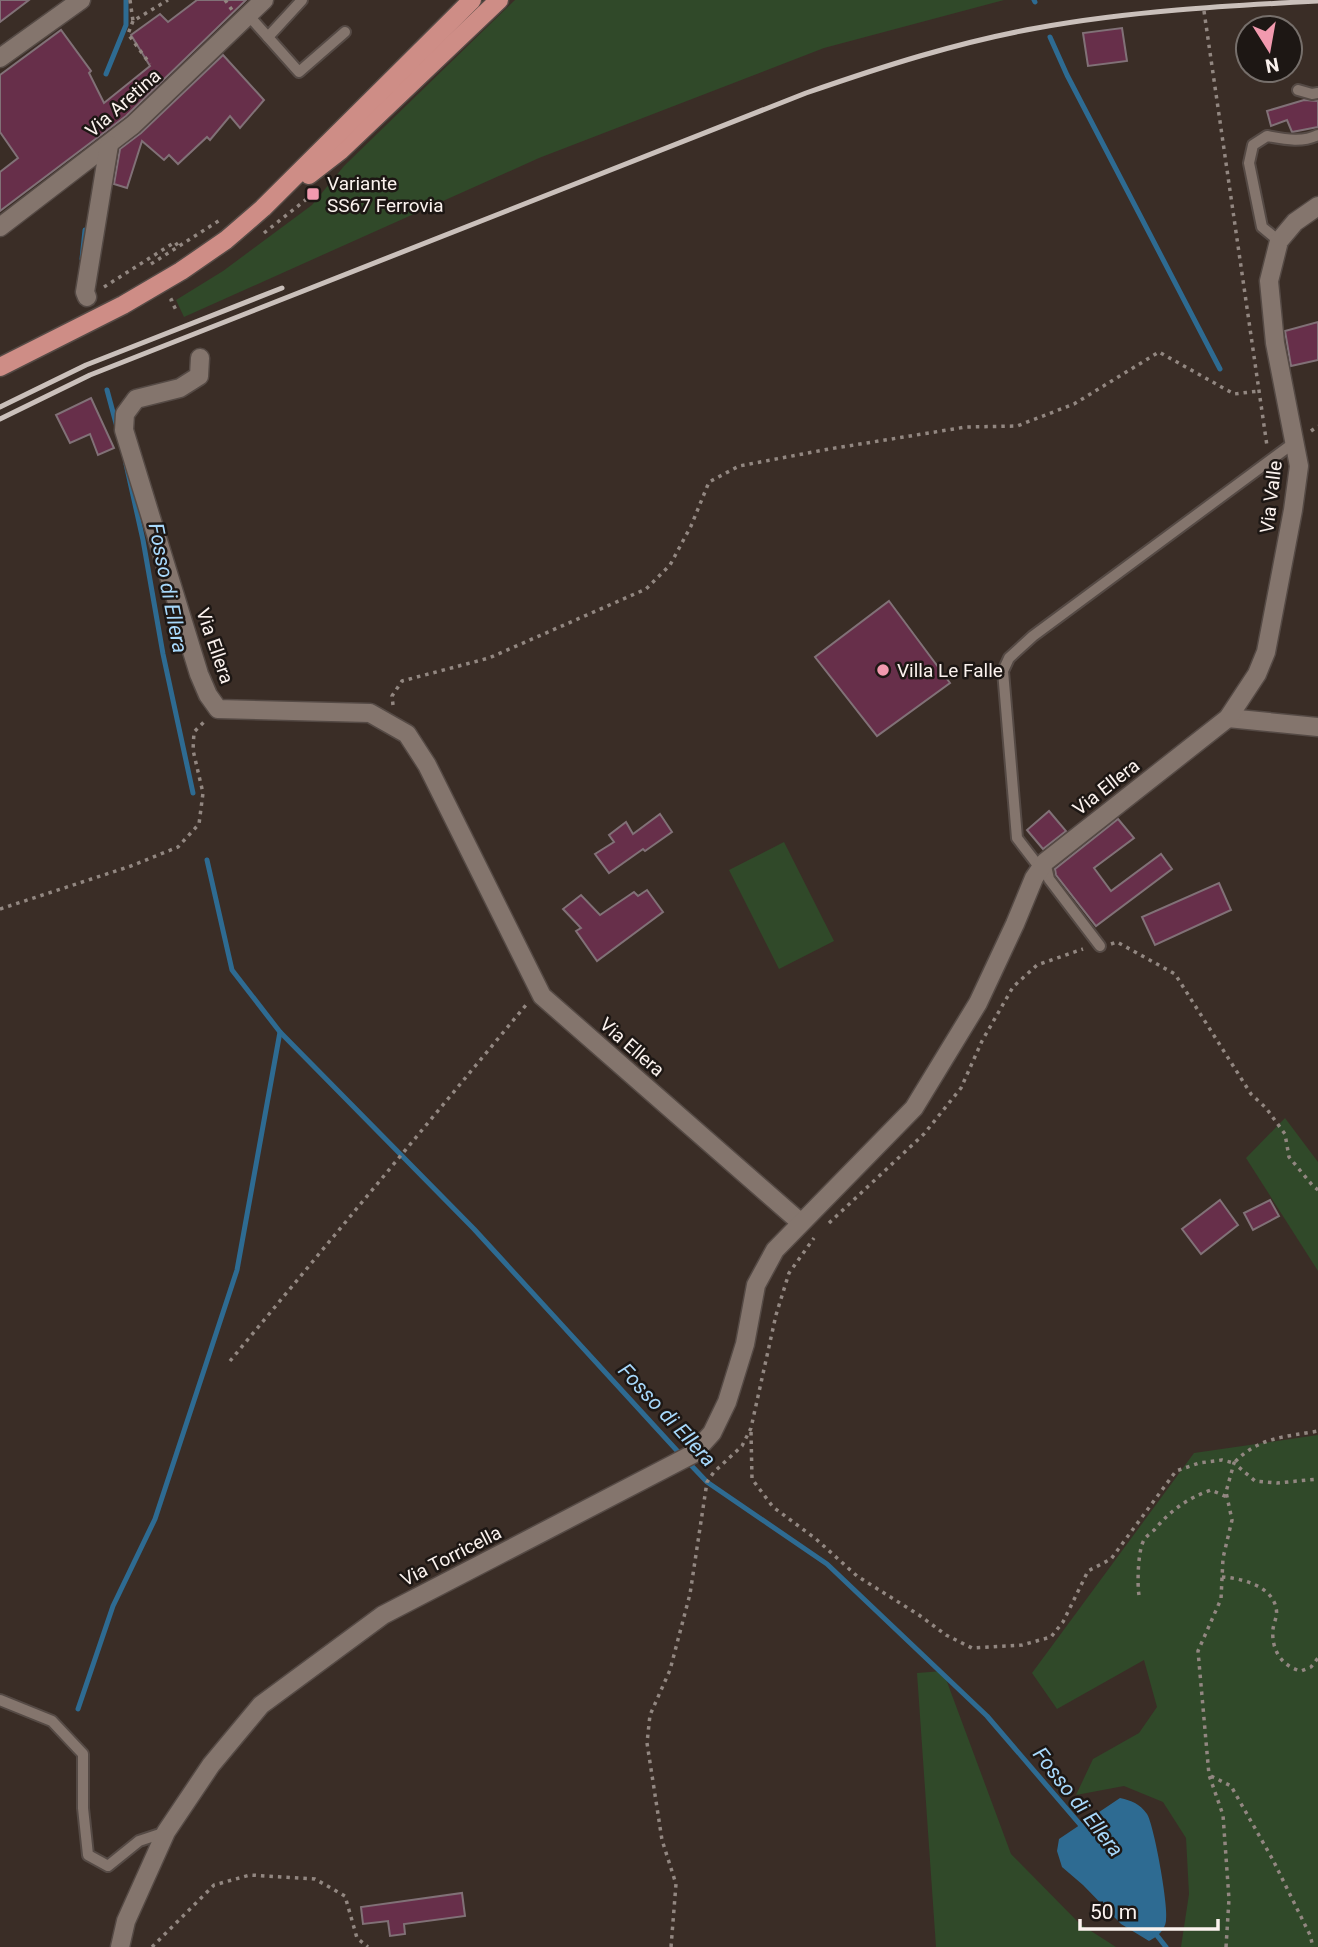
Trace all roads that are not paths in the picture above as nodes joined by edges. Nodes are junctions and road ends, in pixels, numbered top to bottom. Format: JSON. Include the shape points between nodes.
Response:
{"nodes":[{"id":1,"x":80,"y":0,"type":"edge"},
{"id":2,"x":264,"y":0,"type":"edge"},
{"id":3,"x":302,"y":0,"type":"edge"},
{"id":4,"x":472,"y":0,"type":"edge"},
{"id":5,"x":499,"y":0,"type":"edge"},
{"id":6,"x":248,"y":16,"type":"junction"},
{"id":7,"x":345,"y":32,"type":"dead end"},
{"id":8,"x":268,"y":37,"type":"junction"},
{"id":9,"x":0,"y":58,"type":"edge"},
{"id":10,"x":1298,"y":90,"type":"dead end"},
{"id":11,"x":1318,"y":93,"type":"edge"},
{"id":12,"x":1318,"y":135,"type":"edge"},
{"id":13,"x":109,"y":145,"type":"junction"},
{"id":14,"x":1318,"y":206,"type":"edge"},
{"id":15,"x":263,"y":208,"type":"junction"},
{"id":16,"x":0,"y":227,"type":"edge"},
{"id":17,"x":1279,"y":241,"type":"junction"},
{"id":18,"x":87,"y":297,"type":"dead end"},
{"id":19,"x":200,"y":358,"type":"dead end"},
{"id":20,"x":0,"y":367,"type":"edge"},
{"id":21,"x":1295,"y":442,"type":"junction"},
{"id":22,"x":1228,"y":718,"type":"junction"},
{"id":23,"x":1318,"y":727,"type":"edge"},
{"id":24,"x":1042,"y":865,"type":"junction"},
{"id":25,"x":1100,"y":946,"type":"road end"},
{"id":26,"x":800,"y":1222,"type":"junction"},
{"id":27,"x":0,"y":1700,"type":"edge"},
{"id":28,"x":166,"y":1832,"type":"junction"},
{"id":29,"x":120,"y":1947,"type":"edge"}],
"edges":[{"from":1,"to":9,"type":"street"},
{"from":2,"to":6,"type":"street","name":"Via Aretina"},
{"from":3,"to":8,"type":"lane"},
{"from":4,"to":15,"type":"main road"},
{"from":5,"to":15,"type":"main road","via":[[341,151]]},
{"from":6,"to":8,"type":"lane"},
{"from":6,"to":13,"type":"street","name":"Via Aretina"},
{"from":7,"to":8,"type":"lane","via":[[299,72]]},
{"from":10,"to":11,"type":"lane"},
{"from":12,"to":17,"type":"lane","via":[[1291,140],[1267,136],[1253,145],[1249,163],[1262,227]]},
{"from":13,"to":16,"type":"street","name":"Via Aretina"},
{"from":13,"to":18,"type":"street"},
{"from":14,"to":17,"type":"street"},
{"from":15,"to":20,"type":"main road","via":[[181,271]]},
{"from":17,"to":21,"type":"street","name":"Via Valle","via":[[1269,281],[1275,343]]},
{"from":19,"to":26,"type":"street","name":"Via Ellera","via":[[199,376],[191,383],[136,399],[125,414],[124,430],[208,695],[218,709],[370,713],[407,734],[427,765],[542,996]]},
{"from":21,"to":22,"type":"street","name":"Via Valle","via":[[1299,466],[1295,499],[1266,652]]},
{"from":21,"to":24,"type":"lane","via":[[1009,658],[1003,671],[1017,838]]},
{"from":22,"to":23,"type":"street"},
{"from":22,"to":24,"type":"street","name":"Via Ellera"},
{"from":24,"to":25,"type":"lane"},
{"from":24,"to":26,"type":"street","name":"Via Ellera","via":[[978,1003],[914,1108]]},
{"from":26,"to":28,"type":"street","name":"Via Torricella","via":[[775,1250],[756,1285],[745,1344],[727,1402],[712,1433],[687,1458],[383,1615],[261,1705],[211,1765]]},
{"from":27,"to":28,"type":"lane","via":[[52,1721],[83,1754],[88,1855],[108,1866],[139,1841]]},
{"from":28,"to":29,"type":"street","name":"Via Torricella","via":[[126,1921]]}]}
